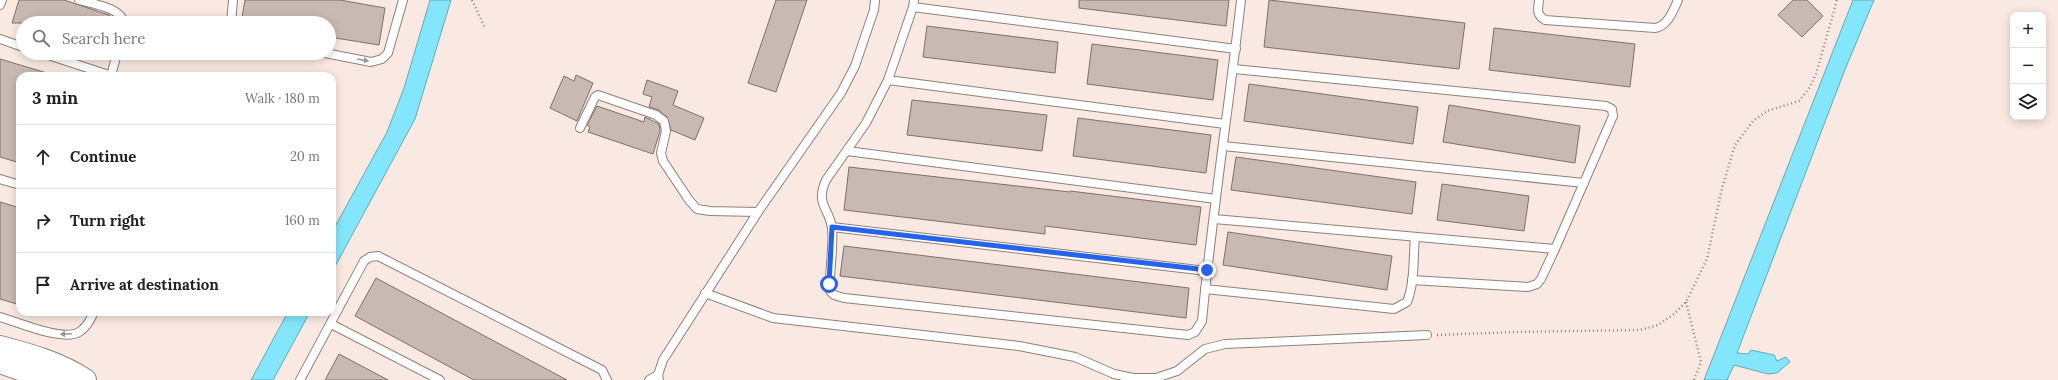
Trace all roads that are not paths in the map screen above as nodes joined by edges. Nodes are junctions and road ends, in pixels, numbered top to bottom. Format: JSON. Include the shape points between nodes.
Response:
{"nodes":[{"id":1,"x":2,"y":0,"type":"edge"},
{"id":2,"x":79,"y":0,"type":"edge"},
{"id":3,"x":233,"y":0,"type":"edge"},
{"id":4,"x":401,"y":0,"type":"edge"},
{"id":5,"x":875,"y":0,"type":"edge"},
{"id":6,"x":1241,"y":0,"type":"edge"},
{"id":7,"x":1539,"y":0,"type":"edge"},
{"id":8,"x":1678,"y":0,"type":"edge"},
{"id":9,"x":914,"y":4,"type":"edge"},
{"id":10,"x":0,"y":6,"type":"edge"},
{"id":11,"x":121,"y":16,"type":"edge"},
{"id":12,"x":232,"y":16,"type":"edge"},
{"id":13,"x":0,"y":39,"type":"edge"},
{"id":14,"x":16,"y":45,"type":"edge"},
{"id":15,"x":1236,"y":49,"type":"junction"},
{"id":16,"x":336,"y":55,"type":"edge"},
{"id":17,"x":63,"y":60,"type":"edge"},
{"id":18,"x":115,"y":60,"type":"edge"},
{"id":19,"x":1234,"y":69,"type":"junction"},
{"id":20,"x":100,"y":72,"type":"edge"},
{"id":21,"x":113,"y":72,"type":"edge"},
{"id":22,"x":888,"y":80,"type":"junction"},
{"id":23,"x":1226,"y":124,"type":"junction"},
{"id":24,"x":580,"y":128,"type":"dead end"},
{"id":25,"x":1223,"y":146,"type":"junction"},
{"id":26,"x":847,"y":152,"type":"junction"},
{"id":27,"x":0,"y":179,"type":"edge"},
{"id":28,"x":1584,"y":183,"type":"junction"},
{"id":29,"x":16,"y":184,"type":"edge"},
{"id":30,"x":1216,"y":199,"type":"junction"},
{"id":31,"x":758,"y":212,"type":"junction"},
{"id":32,"x":1214,"y":219,"type":"junction"},
{"id":33,"x":832,"y":227,"type":"junction"},
{"id":34,"x":1414,"y":237,"type":"junction"},
{"id":35,"x":1555,"y":249,"type":"junction"},
{"id":36,"x":1207,"y":270,"type":"junction"},
{"id":37,"x":1412,"y":280,"type":"junction"},
{"id":38,"x":1205,"y":289,"type":"junction"},
{"id":39,"x":705,"y":293,"type":"junction"},
{"id":40,"x":336,"y":314,"type":"edge"},
{"id":41,"x":92,"y":316,"type":"edge"},
{"id":42,"x":335,"y":316,"type":"edge"},
{"id":43,"x":0,"y":317,"type":"edge"},
{"id":44,"x":331,"y":324,"type":"junction"},
{"id":45,"x":1427,"y":335,"type":"road end"},
{"id":46,"x":0,"y":347,"type":"edge"},
{"id":47,"x":0,"y":362,"type":"edge"},
{"id":48,"x":659,"y":378,"type":"edge"},
{"id":49,"x":52,"y":380,"type":"edge"},
{"id":50,"x":85,"y":380,"type":"edge"},
{"id":51,"x":300,"y":380,"type":"edge"},
{"id":52,"x":440,"y":380,"type":"edge"},
{"id":53,"x":606,"y":380,"type":"edge"},
{"id":54,"x":649,"y":380,"type":"edge"}],
"edges":[{"from":1,"to":10,"type":"lane"},
{"from":2,"to":11,"type":"lane","via":[[117,12]]},
{"from":3,"to":12,"type":"lane"},
{"from":16,"to":4,"type":"lane","one_way":true,"via":[[371,62],[382,59],[388,53]]},
{"from":5,"to":31,"type":"lane","via":[[855,66],[841,93]]},
{"from":6,"to":15,"type":"lane"},
{"from":7,"to":8,"type":"lane","via":[[1539,16],[1545,20],[1655,28],[1666,23]]},
{"from":9,"to":15,"type":"lane"},
{"from":9,"to":22,"type":"lane"},
{"from":13,"to":14,"type":"lane"},
{"from":15,"to":19,"type":"lane"},
{"from":17,"to":20,"type":"lane"},
{"from":18,"to":21,"type":"lane"},
{"from":19,"to":23,"type":"lane"},
{"from":19,"to":28,"type":"lane","via":[[1606,106],[1612,109],[1613,116]]},
{"from":22,"to":23,"type":"lane"},
{"from":22,"to":26,"type":"lane","via":[[866,123]]},
{"from":23,"to":25,"type":"lane"},
{"from":24,"to":31,"type":"lane","via":[[598,95],[656,115],[664,121],[666,131],[661,152],[663,161],[688,200],[697,209]]},
{"from":25,"to":28,"type":"lane"},
{"from":25,"to":30,"type":"lane"},
{"from":26,"to":30,"type":"lane"},
{"from":26,"to":33,"type":"lane","via":[[822,187],[821,196]]},
{"from":27,"to":29,"type":"lane"},
{"from":28,"to":35,"type":"lane"},
{"from":30,"to":32,"type":"lane"},
{"from":31,"to":39,"type":"lane"},
{"from":32,"to":34,"type":"lane"},
{"from":32,"to":36,"type":"lane"},
{"from":33,"to":36,"type":"lane"},
{"from":33,"to":38,"type":"lane","via":[[830,291],[844,298],[1188,335],[1195,332],[1202,321]]},
{"from":34,"to":35,"type":"lane"},
{"from":34,"to":37,"type":"lane"},
{"from":35,"to":37,"type":"lane","via":[[1541,279],[1537,284],[1528,287]]},
{"from":36,"to":38,"type":"lane"},
{"from":37,"to":38,"type":"lane","via":[[1407,302],[1394,309]]},
{"from":39,"to":45,"type":"lane","via":[[773,318],[1019,346],[1075,357],[1114,374],[1133,378],[1156,378],[1177,372],[1205,349],[1225,344]]},
{"from":39,"to":48,"type":"lane","via":[[662,360]]},
{"from":40,"to":53,"type":"lane","via":[[364,261],[378,256],[602,370]]},
{"from":41,"to":43,"type":"lane","one_way":true,"via":[[84,328],[72,334],[59,334]]},
{"from":42,"to":44,"type":"lane"},
{"from":44,"to":51,"type":"lane"},
{"from":44,"to":52,"type":"lane"},
{"from":46,"to":50,"type":"street","via":[[42,359],[70,370]]},
{"from":47,"to":49,"type":"street"},
{"from":48,"to":54,"type":"lane"}]}
